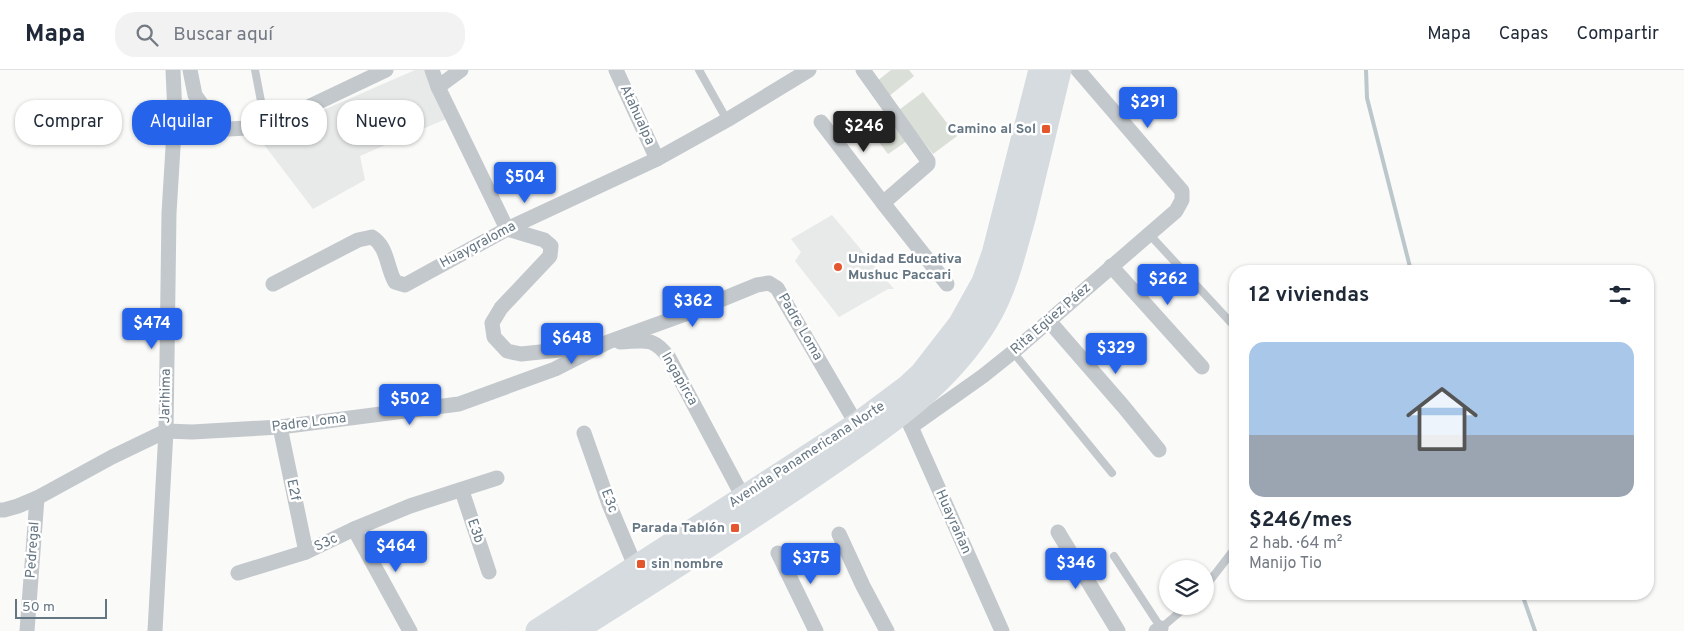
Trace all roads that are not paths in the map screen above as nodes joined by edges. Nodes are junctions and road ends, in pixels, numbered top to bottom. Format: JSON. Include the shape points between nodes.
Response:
{"nodes":[{"id":1,"x":173,"y":70,"type":"edge"},
{"id":2,"x":190,"y":70,"type":"edge"},
{"id":3,"x":255,"y":70,"type":"edge"},
{"id":4,"x":386,"y":70,"type":"edge"},
{"id":5,"x":432,"y":70,"type":"edge"},
{"id":6,"x":461,"y":70,"type":"edge"},
{"id":7,"x":616,"y":70,"type":"edge"},
{"id":8,"x":698,"y":70,"type":"edge"},
{"id":9,"x":809,"y":70,"type":"edge"},
{"id":10,"x":863,"y":70,"type":"edge"},
{"id":11,"x":1040,"y":70,"type":"edge"},
{"id":12,"x":1059,"y":70,"type":"edge"},
{"id":13,"x":1078,"y":70,"type":"edge"},
{"id":14,"x":438,"y":87,"type":"junction"},
{"id":15,"x":261,"y":100,"type":"edge"},
{"id":16,"x":323,"y":100,"type":"edge"},
{"id":17,"x":727,"y":120,"type":"junction"},
{"id":18,"x":821,"y":122,"type":"dead end"},
{"id":19,"x":241,"y":128,"type":"edge"},
{"id":20,"x":657,"y":159,"type":"junction"},
{"id":21,"x":883,"y":203,"type":"junction"},
{"id":22,"x":507,"y":229,"type":"junction"},
{"id":23,"x":1149,"y":234,"type":"junction"},
{"id":24,"x":1111,"y":266,"type":"junction"},
{"id":25,"x":273,"y":284,"type":"dead end"},
{"id":26,"x":947,"y":284,"type":"dead end"},
{"id":27,"x":1049,"y":321,"type":"junction"},
{"id":28,"x":1229,"y":321,"type":"edge"},
{"id":29,"x":608,"y":342,"type":"junction"},
{"id":30,"x":1014,"y":352,"type":"junction"},
{"id":31,"x":1202,"y":367,"type":"dead end"},
{"id":32,"x":908,"y":420,"type":"junction"},
{"id":33,"x":857,"y":425,"type":"junction"},
{"id":34,"x":280,"y":427,"type":"junction"},
{"id":35,"x":166,"y":431,"type":"junction"},
{"id":36,"x":584,"y":433,"type":"dead end"},
{"id":37,"x":1159,"y":450,"type":"dead end"},
{"id":38,"x":1112,"y":473,"type":"dead end"},
{"id":39,"x":497,"y":478,"type":"dead end"},
{"id":40,"x":462,"y":491,"type":"junction"},
{"id":41,"x":743,"y":497,"type":"junction"},
{"id":42,"x":37,"y":498,"type":"junction"},
{"id":43,"x":0,"y":510,"type":"edge"},
{"id":44,"x":354,"y":529,"type":"junction"},
{"id":45,"x":1058,"y":532,"type":"dead end"},
{"id":46,"x":839,"y":534,"type":"dead end"},
{"id":47,"x":306,"y":552,"type":"junction"},
{"id":48,"x":778,"y":553,"type":"dead end"},
{"id":49,"x":1114,"y":556,"type":"dead end"},
{"id":50,"x":1229,"y":556,"type":"edge"},
{"id":51,"x":636,"y":568,"type":"junction"},
{"id":52,"x":489,"y":572,"type":"dead end"},
{"id":53,"x":238,"y":574,"type":"dead end"},
{"id":54,"x":1214,"y":575,"type":"edge"},
{"id":55,"x":1177,"y":615,"type":"edge"},
{"id":56,"x":1158,"y":630,"type":"edge"},
{"id":57,"x":27,"y":631,"type":"edge"},
{"id":58,"x":155,"y":631,"type":"edge"},
{"id":59,"x":410,"y":631,"type":"edge"},
{"id":60,"x":538,"y":631,"type":"edge"},
{"id":61,"x":573,"y":631,"type":"edge"},
{"id":62,"x":816,"y":631,"type":"edge"},
{"id":63,"x":886,"y":631,"type":"edge"},
{"id":64,"x":1002,"y":631,"type":"edge"},
{"id":65,"x":1118,"y":631,"type":"edge"}],
"edges":[{"from":1,"to":35,"type":"street","name":"Jarihima","via":[[175,115],[169,214]]},
{"from":2,"to":19,"type":"street","via":[[195,95],[210,116],[229,129]]},
{"from":3,"to":15,"type":"lane"},
{"from":4,"to":16,"type":"street"},
{"from":5,"to":14,"type":"street"},
{"from":6,"to":14,"type":"street"},
{"from":7,"to":20,"type":"street","name":"Atahualpa"},
{"from":8,"to":17,"type":"lane"},
{"from":9,"to":17,"type":"street","name":"Huaygraloma"},
{"from":10,"to":21,"type":"street","via":[[928,161]]},
{"from":11,"to":33,"type":"highway","name":"Avenida Panamericana Norte","via":[[994,254],[984,282],[960,325],[922,374]]},
{"from":12,"to":32,"type":"highway","name":"Avenida Panamericana Norte","via":[[1014,253],[1001,291],[988,319]]},
{"from":13,"to":23,"type":"street","name":"Rita Egüez Páez","via":[[1182,191],[1182,200],[1176,210]]},
{"from":14,"to":22,"type":"street"},
{"from":17,"to":20,"type":"street","name":"Huaygraloma"},
{"from":18,"to":21,"type":"street"},
{"from":20,"to":22,"type":"street","name":"Huaygraloma"},
{"from":21,"to":26,"type":"street"},
{"from":22,"to":25,"type":"street","name":"Huaygraloma","via":[[405,285],[395,282],[384,249],[372,237],[358,240]]},
{"from":22,"to":29,"type":"street","name":"Ingapirca","via":[[544,240],[551,246],[550,256],[501,308],[492,323],[494,338],[506,351],[521,354]]},
{"from":23,"to":24,"type":"street","name":"Rita Egüez Páez"},
{"from":23,"to":28,"type":"lane"},
{"from":24,"to":27,"type":"street","name":"Rita Egüez Páez"},
{"from":24,"to":31,"type":"street"},
{"from":27,"to":30,"type":"street","name":"Rita Egüez Páez"},
{"from":27,"to":37,"type":"street"},
{"from":29,"to":33,"type":"street","name":"Padre Loma","via":[[769,283],[777,288]]},
{"from":29,"to":34,"type":"street","name":"Padre Loma","via":[[555,369],[460,404]]},
{"from":29,"to":41,"type":"street","name":"Ingapirca","via":[[650,341],[660,346]]},
{"from":30,"to":32,"type":"street","name":"Rita Egüez Páez"},
{"from":30,"to":38,"type":"lane"},
{"from":32,"to":61,"type":"highway","name":"Avenida Panamericana Norte"},
{"from":32,"to":64,"type":"street","name":"Huayrañan"},
{"from":33,"to":41,"type":"highway","name":"Avenida Panamericana Norte"},
{"from":34,"to":35,"type":"street","name":"Padre Loma"},
{"from":34,"to":47,"type":"street","name":"E2f"},
{"from":35,"to":42,"type":"street"},
{"from":35,"to":58,"type":"street","name":"Jarihima"},
{"from":36,"to":51,"type":"street","name":"E3c"},
{"from":39,"to":40,"type":"street","name":"S3c"},
{"from":40,"to":44,"type":"street","name":"S3c","via":[[410,506]]},
{"from":40,"to":52,"type":"street","name":"E3b"},
{"from":41,"to":51,"type":"highway","name":"Avenida Panamericana Norte"},
{"from":42,"to":43,"type":"street"},
{"from":42,"to":57,"type":"street","name":"Pedregal"},
{"from":44,"to":47,"type":"street","name":"S3c"},
{"from":44,"to":59,"type":"street"},
{"from":45,"to":65,"type":"street"},
{"from":46,"to":63,"type":"street"},
{"from":47,"to":53,"type":"street","name":"S3c"},
{"from":48,"to":62,"type":"street"},
{"from":49,"to":56,"type":"lane"},
{"from":50,"to":54,"type":"lane"},
{"from":51,"to":60,"type":"highway","name":"Avenida Panamericana Norte"},
{"from":55,"to":56,"type":"lane"}]}
